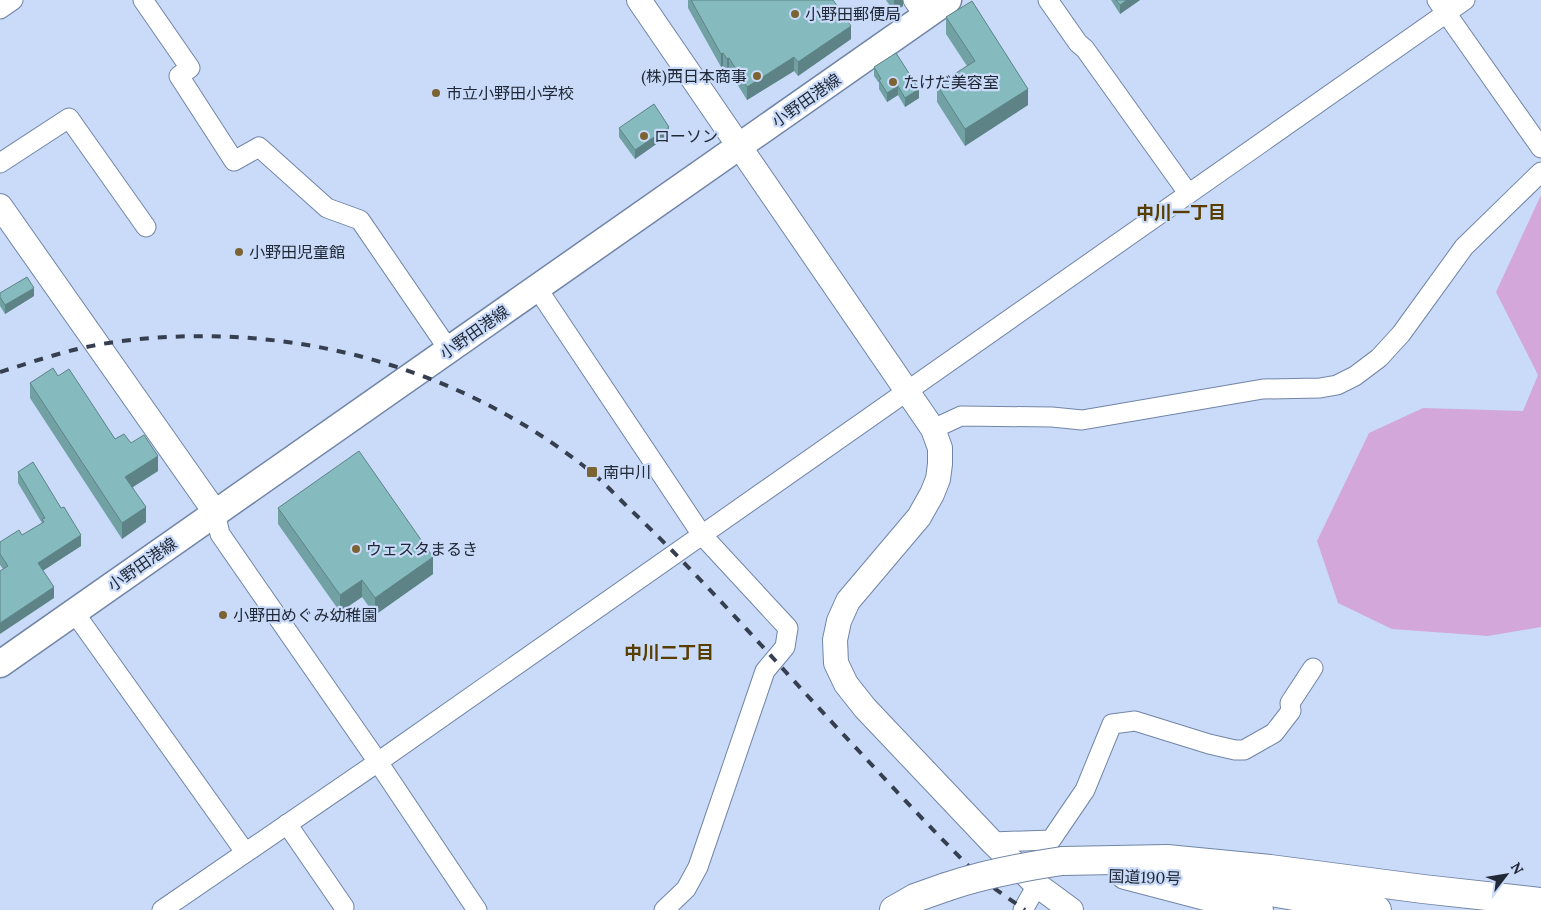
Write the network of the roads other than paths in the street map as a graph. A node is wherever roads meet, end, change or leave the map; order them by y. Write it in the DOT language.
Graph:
graph roads {
  1 [pos="13,0"];
  2 [pos="143,0"];
  3 [pos="639,0"];
  4 [pos="948,0"];
  5 [pos="1048,0"];
  6 [pos="1464,0"];
  7 [pos="1442,6"];
  8 [pos="918,8"];
  9 [pos="0,9"];
  10 [pos="740,146"];
  11 [pos="1541,148"];
  12 [pos="0,163"];
  13 [pos="1541,172"];
  14 [pos="1188,193"];
  15 [pos="0,206"];
  16 [pos="146,226"];
  17 [pos="537,288"];
  18 [pos="449,350"];
  19 [pos="908,390"];
  20 [pos="933,428"];
  21 [pos="215,512"];
  22 [pos="702,535"];
  23 [pos="74,612"];
  24 [pos="0,664"];
  25 [pos="1312,668"];
  26 [pos="378,762"];
  27 [pos="287,824"];
  28 [pos="992,842"];
  29 [pos="245,852"];
  30 [pos="1067,869"];
  31 [pos="1126,875"];
  32 [pos="1038,885"];
  33 [pos="951,891"];
  34 [pos="1541,902"];
  35 [pos="344,907"];
  36 [pos="162,910"];
  37 [pos="477,910"];
  38 [pos="664,910"];
  39 [pos="894,910"];
  40 [pos="914,910"];
  41 [pos="1022,910"];
  42 [pos="1072,910"];
  43 [pos="1259,910"];
  44 [pos="1377,910"];
  1 -- 9 [label="street"];
  2 -- 18 [label="street"];
  3 -- 10 [label="street"];
  4 -- 8 [label="main road, 小野田港線"];
  5 -- 14 [label="street"];
  6 -- 7 [label="street"];
  7 -- 11 [label="street"];
  7 -- 14 [label="street"];
  8 -- 10 [label="main road, 小野田港線"];
  10 -- 17 [label="main road, 小野田港線"];
  10 -- 19 [label="street"];
  12 -- 16 [label="street"];
  13 -- 20 [label="street"];
  14 -- 19 [label="street"];
  15 -- 21 [label="street"];
  17 -- 18 [label="main road, 小野田港線"];
  17 -- 22 [label="street"];
  18 -- 21 [label="main road, 小野田港線"];
  19 -- 20 [label="street"];
  19 -- 22 [label="street"];
  20 -- 28 [label="street"];
  21 -- 23 [label="main road, 小野田港線"];
  21 -- 26 [label="street"];
  22 -- 26 [label="street"];
  22 -- 38 [label="street"];
  23 -- 24 [label="main road, 小野田港線"];
  23 -- 29 [label="street"];
  25 -- 28 [label="street"];
  26 -- 27 [label="street"];
  26 -- 37 [label="street"];
  27 -- 29 [label="street"];
  27 -- 35 [label="street"];
  28 -- 32 [label="street"];
  29 -- 36 [label="street"];
  30 -- 31 [label="highway, 国道190号"];
  30 -- 33 [label="highway, 国道190号"];
  30 -- 34 [label="highway"];
  31 -- 43 [label="highway"];
  31 -- 44 [label="highway, 国道190号"];
  32 -- 41 [label="street"];
  32 -- 42 [label="street"];
  33 -- 39 [label="highway"];
  33 -- 40 [label="highway, 国道190号"];
}
